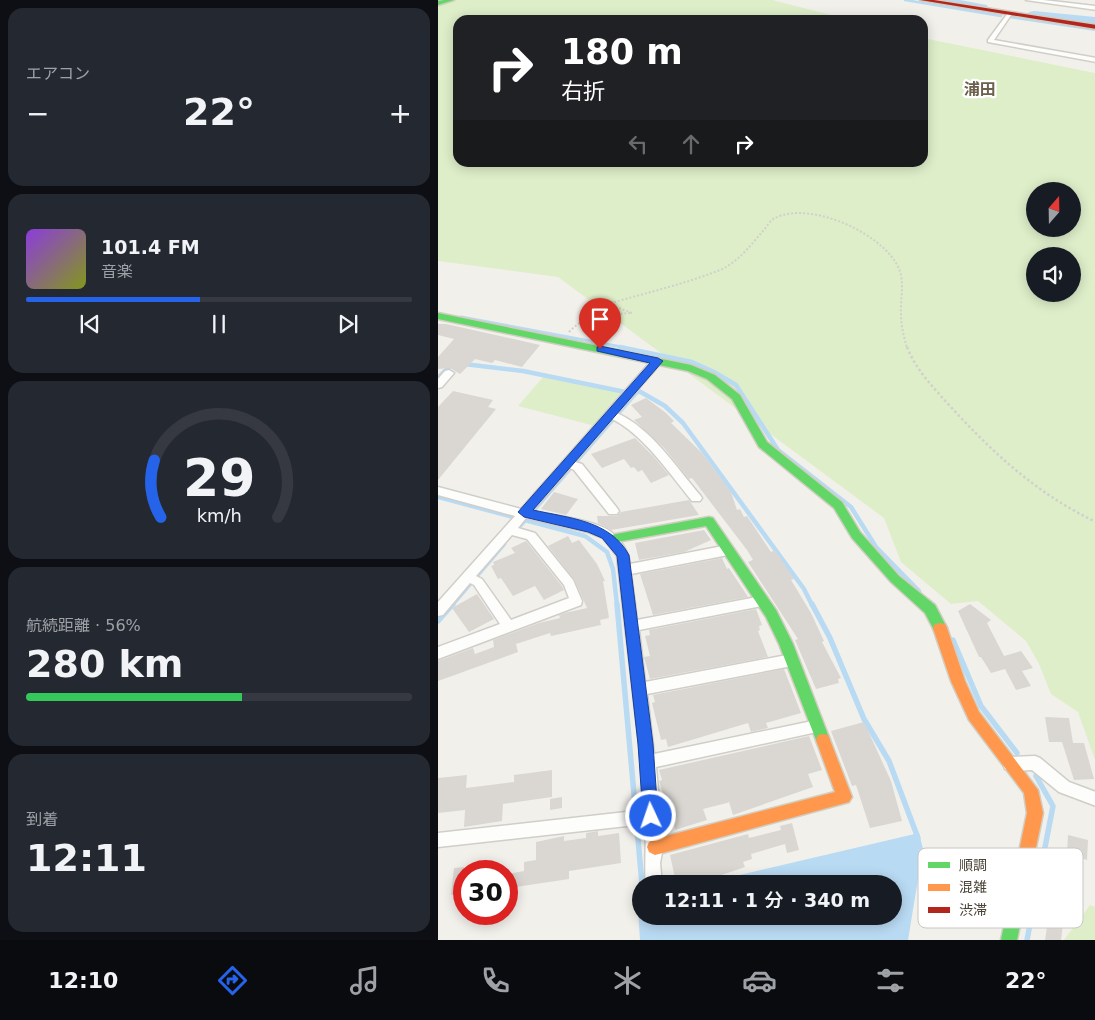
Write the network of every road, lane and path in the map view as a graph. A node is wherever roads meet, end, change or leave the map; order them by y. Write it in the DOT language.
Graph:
graph roads {
  1 [pos="450,0"];
  2 [pos="922,0"];
  3 [pos="1029,0"];
  4 [pos="1075,0"];
  5 [pos="1043,1"];
  6 [pos="438,3"];
  7 [pos="1080,7"];
  8 [pos="1096,8"];
  9 [pos="1008,15"];
  10 [pos="1096,27"];
  11 [pos="1096,60"];
  12 [pos="438,316"];
  13 [pos="568,334"];
  14 [pos="658,361"];
  15 [pos="449,373"];
  16 [pos="438,385"];
  17 [pos="614,415"];
  18 [pos="571,464"];
  19 [pos="438,491"];
  20 [pos="696,498"];
  21 [pos="613,511"];
  22 [pos="520,521"];
  23 [pos="1096,522"];
  24 [pos="611,539"];
  25 [pos="728,550"];
  26 [pos="626,570"];
  27 [pos="471,579"];
  28 [pos="762,601"];
  29 [pos="438,611"];
  30 [pos="508,626"];
  31 [pos="633,626"];
  32 [pos="438,653"];
  33 [pos="792,660"];
  34 [pos="640,689"];
  35 [pos="817,726"];
  36 [pos="648,762"];
  37 [pos="1010,764"];
  38 [pos="1096,799"];
  39 [pos="647,816"];
  40 [pos="438,840"];
  41 [pos="655,847"];
  42 [pos="1028,848"];
  43 [pos="653,875"];
  1 -- 6 [label="street"];
  2 -- 9 [label="street"];
  3 -- 5 [label="street"];
  4 -- 7 [label="street"];
  5 -- 7 [label="street"];
  7 -- 8 [label="street"];
  9 -- 10 [label="street"];
  9 -- 11 [label="street"];
  12 -- 14 [label="street"];
  13 -- 23 [label="path"];
  14 -- 17 [label="street"];
  14 -- 37 [label="street"];
  15 -- 16 [label="street"];
  17 -- 18 [label="street"];
  17 -- 20 [label="street"];
  18 -- 21 [label="street"];
  18 -- 22 [label="street"];
  19 -- 22 [label="street"];
  22 -- 24 [label="street"];
  22 -- 27 [label="street"];
  22 -- 30 [label="street"];
  24 -- 25 [label="street"];
  24 -- 26 [label="street"];
  25 -- 26 [label="street"];
  25 -- 28 [label="street"];
  26 -- 31 [label="street"];
  27 -- 29 [label="street"];
  27 -- 30 [label="street"];
  28 -- 31 [label="street"];
  28 -- 33 [label="street"];
  30 -- 32 [label="street"];
  31 -- 34 [label="street"];
  33 -- 34 [label="street"];
  33 -- 35 [label="street"];
  34 -- 36 [label="street"];
  35 -- 36 [label="street"];
  35 -- 41 [label="street"];
  36 -- 39 [label="street"];
  37 -- 38 [label="street"];
  37 -- 42 [label="street"];
  39 -- 40 [label="street"];
  39 -- 41 [label="street"];
  41 -- 43 [label="street"];
}
